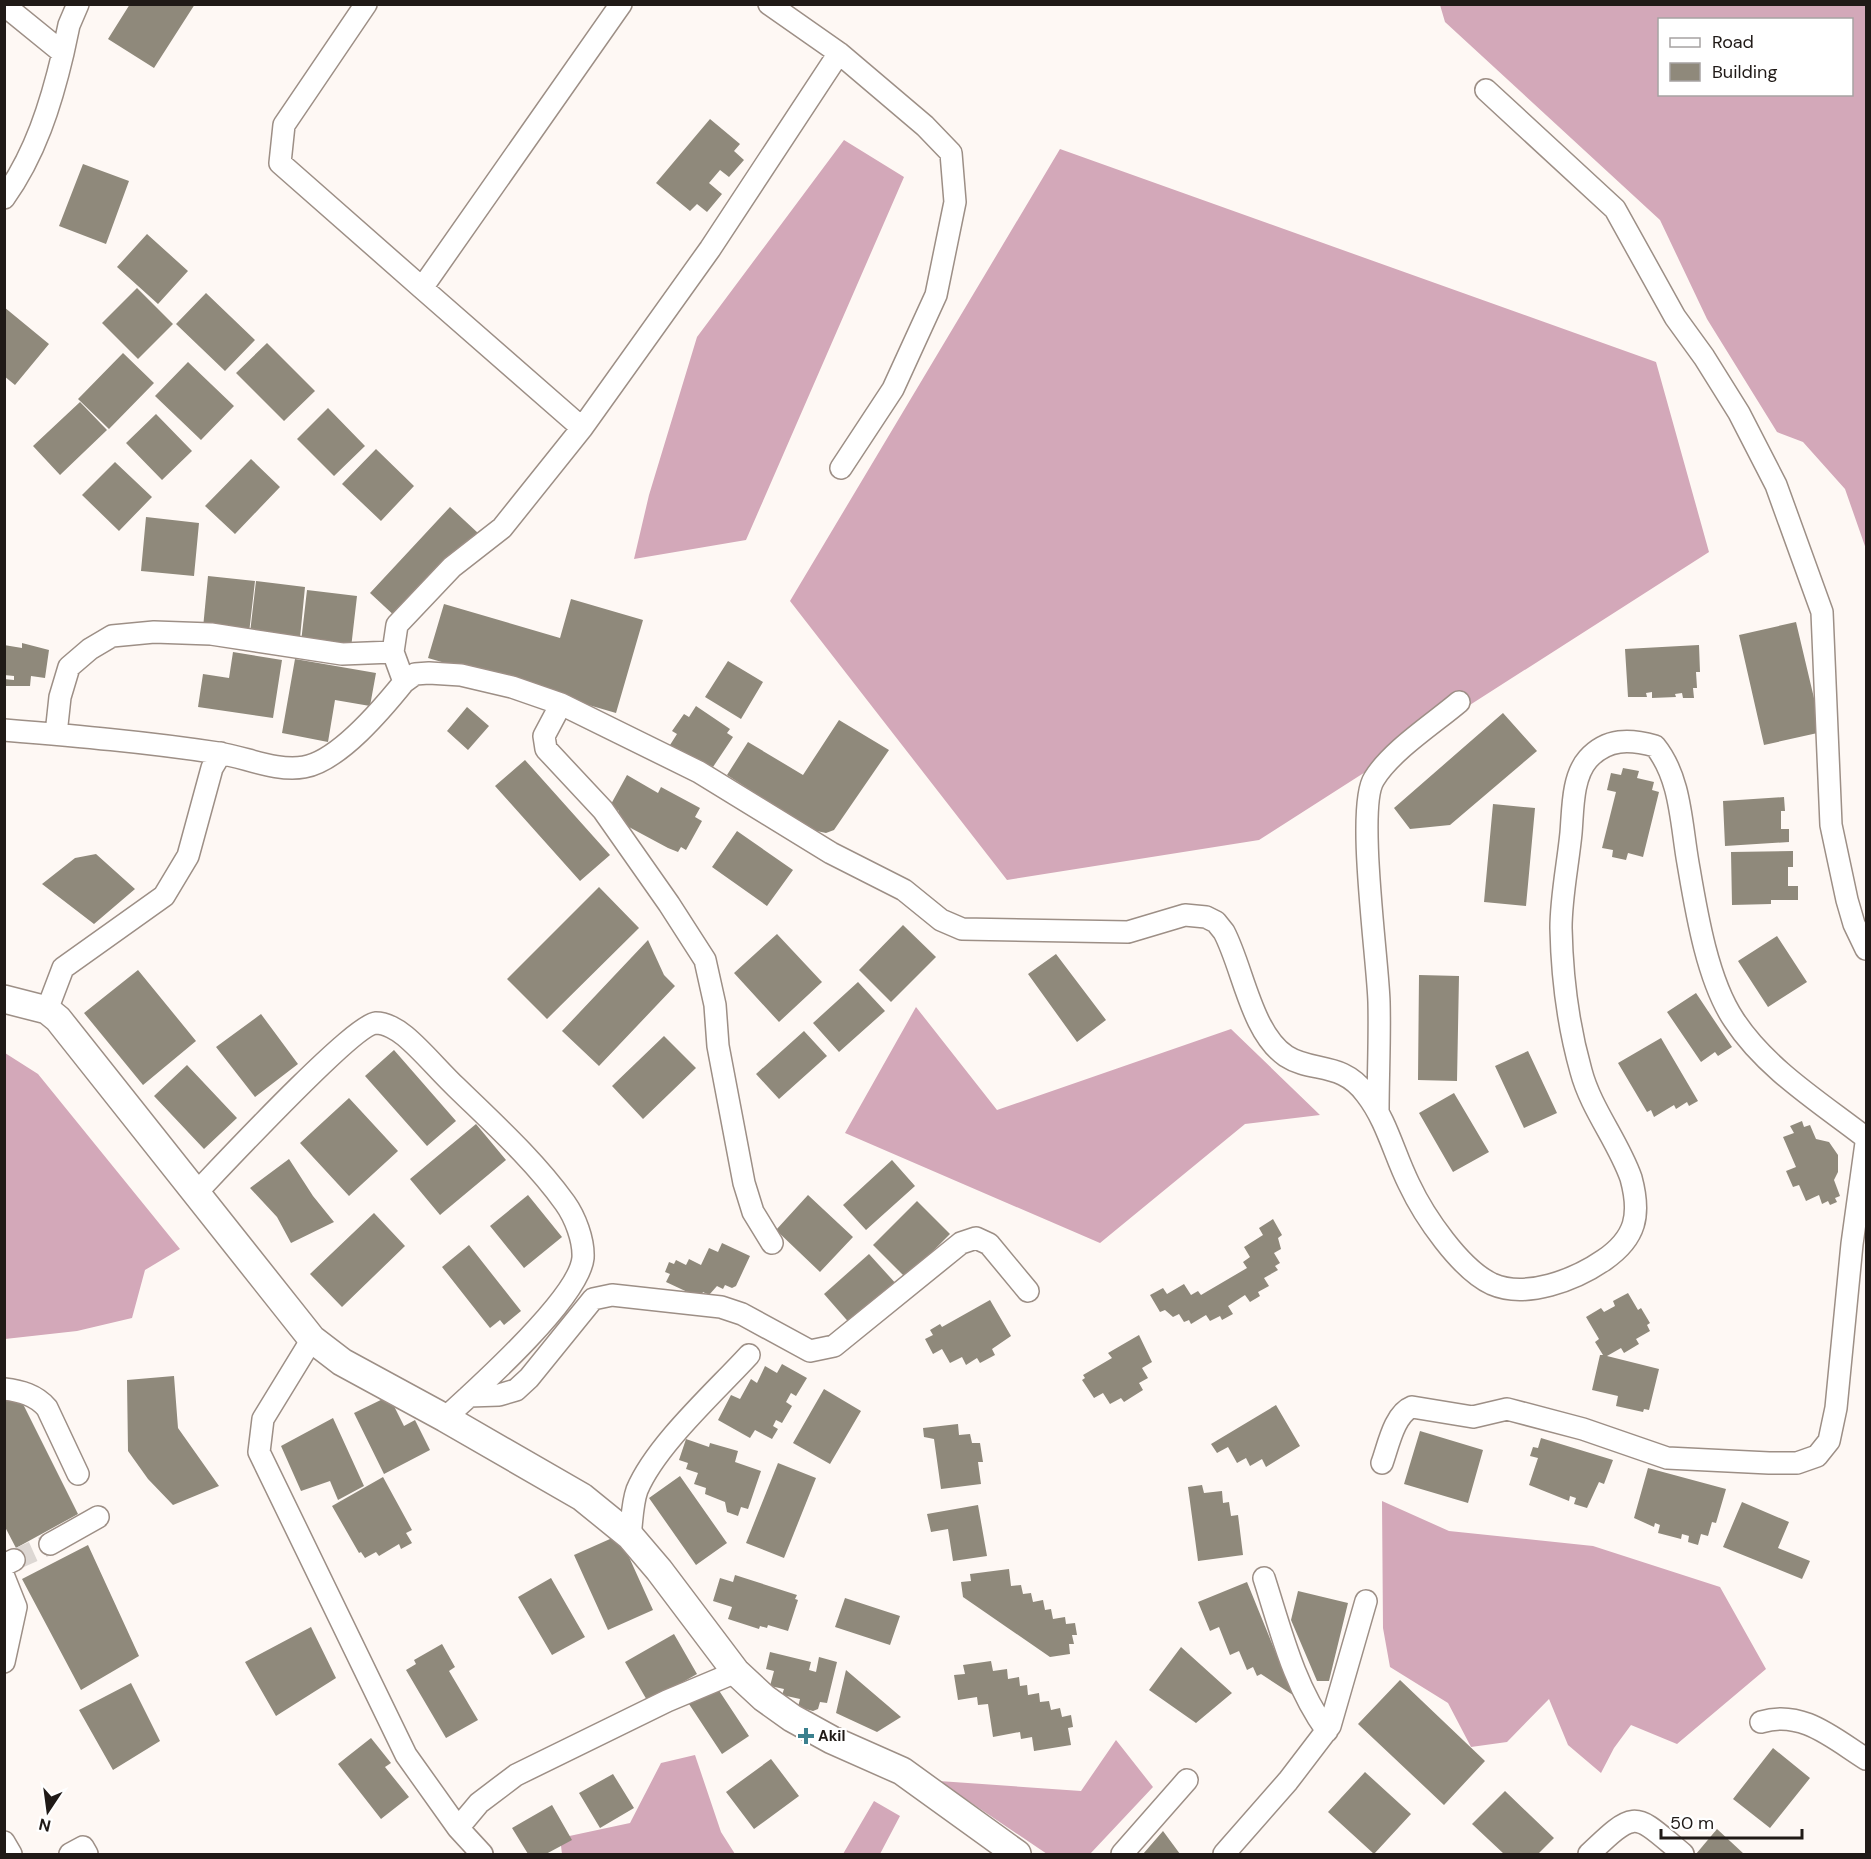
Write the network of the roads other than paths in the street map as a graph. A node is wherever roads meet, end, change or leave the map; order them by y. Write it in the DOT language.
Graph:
graph roads {
  1 [pos="78,4"];
  2 [pos="366,4"];
  3 [pos="621,4"];
  4 [pos="769,4"];
  5 [pos="4,5"];
  6 [pos="63,53"];
  7 [pos="839,53"];
  8 [pos="1486,90"];
  9 [pos="4,198"];
  10 [pos="422,288"];
  11 [pos="582,428"];
  12 [pos="841,468"];
  13 [pos="393,652"];
  14 [pos="404,682"];
  15 [pos="1459,702"];
  16 [pos="561,704"];
  17 [pos="4,730"];
  18 [pos="56,734"];
  19 [pos="221,753"];
  20 [pos="1866,949"];
  21 [pos="4,999"];
  22 [pos="47,1010"];
  23 [pos="1377,1113"];
  24 [pos="1866,1138"];
  25 [pos="1866,1143"];
  26 [pos="196,1193"];
  27 [pos="772,1243"];
  28 [pos="1028,1291"];
  29 [pos="312,1339"];
  30 [pos="748,1354"];
  31 [pos="4,1389"];
  32 [pos="469,1396"];
  33 [pos="445,1418"];
  34 [pos="1382,1463"];
  35 [pos="78,1474"];
  36 [pos="98,1517"];
  37 [pos="630,1536"];
  38 [pos="50,1544"];
  39 [pos="8,1568"];
  40 [pos="1264,1578"];
  41 [pos="1366,1600"];
  42 [pos="4,1662"];
  43 [pos="736,1672"];
  44 [pos="1761,1722"];
  45 [pos="1327,1731"];
  46 [pos="1866,1759"];
  47 [pos="1187,1780"];
  48 [pos="458,1827"];
  49 [pos="4,1842"];
  50 [pos="10,1854"];
  51 [pos="70,1854"];
  52 [pos="87,1854"];
  53 [pos="482,1854"];
  54 [pos="1017,1854"];
  55 [pos="1122,1854"];
  56 [pos="1224,1854"];
  57 [pos="1589,1854"];
  58 [pos="1683,1854"];
  1 -- 6 [label="street"];
  2 -- 10 [label="street"];
  3 -- 10 [label="street"];
  4 -- 7 [label="street"];
  5 -- 6 [label="street"];
  6 -- 9 [label="street"];
  7 -- 11 [label="street"];
  7 -- 12 [label="street"];
  8 -- 20 [label="street"];
  10 -- 11 [label="street"];
  11 -- 13 [label="street"];
  13 -- 14 [label="street"];
  13 -- 18 [label="street"];
  14 -- 16 [label="street"];
  14 -- 19 [label="street"];
  15 -- 23 [label="street"];
  16 -- 23 [label="street"];
  16 -- 27 [label="street"];
  17 -- 18 [label="street"];
  18 -- 19 [label="street"];
  19 -- 22 [label="street"];
  21 -- 22 [label="street"];
  22 -- 26 [label="street"];
  23 -- 24 [label="street"];
  25 -- 34 [label="street"];
  26 -- 29 [label="street"];
  26 -- 32 [label="street"];
  28 -- 32 [label="street"];
  29 -- 33 [label="street"];
  29 -- 48 [label="street"];
  30 -- 37 [label="street"];
  31 -- 35 [label="street"];
  32 -- 33 [label="street"];
  33 -- 37 [label="street"];
  36 -- 38 [label="street"];
  37 -- 43 [label="street"];
  39 -- 42 [label="street"];
  40 -- 45 [label="street"];
  41 -- 45 [label="street"];
  43 -- 48 [label="street"];
  43 -- 54 [label="street"];
  44 -- 46 [label="street"];
  45 -- 56 [label="street"];
  47 -- 55 [label="street"];
  48 -- 53 [label="street"];
  49 -- 50 [label="street"];
  51 -- 52 [label="street"];
  57 -- 58 [label="street"];
}
